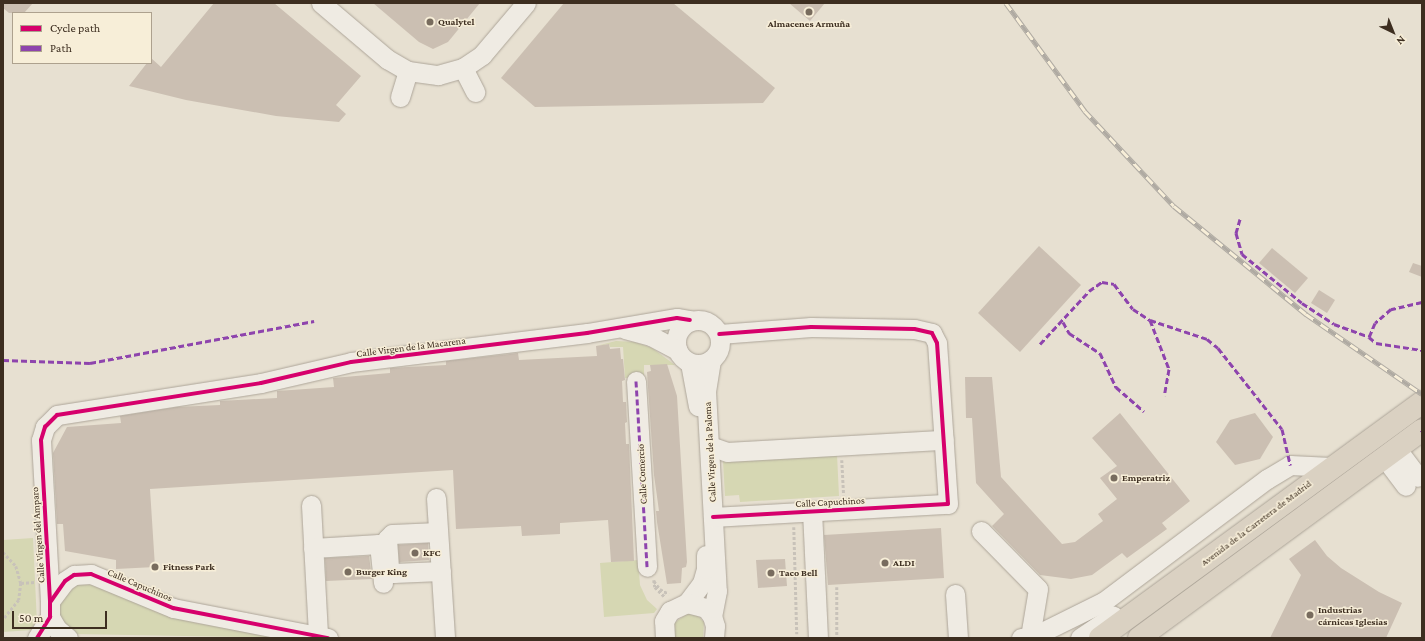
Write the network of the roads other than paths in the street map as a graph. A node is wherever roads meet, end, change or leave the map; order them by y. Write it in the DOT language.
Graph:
graph roads {
  1 [pos="321,3"];
  2 [pos="526,3"];
  3 [pos="463,68"];
  4 [pos="408,71"];
  5 [pos="475,92"];
  6 [pos="400,97"];
  7 [pos="690,320"];
  8 [pos="622,328"];
  9 [pos="719,334"];
  10 [pos="683,356"];
  11 [pos="711,360"];
  12 [pos="636,381"];
  13 [pos="1417,405"];
  14 [pos="45,427"];
  15 [pos="1422,430"];
  16 [pos="944,440"];
  17 [pos="710,446"];
  18 [pos="1390,453"];
  19 [pos="1327,470"];
  20 [pos="1412,481"];
  21 [pos="436,498"];
  22 [pos="311,505"];
  23 [pos="812,511"];
  24 [pos="713,517"];
  25 [pos="981,531"];
  26 [pos="438,532"];
  27 [pos="46,544"];
  28 [pos="313,548"];
  29 [pos="441,571"];
  30 [pos="82,573"];
  31 [pos="652,577"];
  32 [pos="382,583"];
  33 [pos="955,594"];
  34 [pos="681,598"];
  35 [pos="1183,605"];
  36 [pos="50,609"];
  37 [pos="712,616"];
  38 [pos="662,636"];
  39 [pos="323,637"];
  40 [pos="715,637"];
  41 [pos="37,638"];
  42 [pos="68,638"];
  43 [pos="445,638"];
  44 [pos="818,638"];
  45 [pos="958,638"];
  46 [pos="1026,638"];
  47 [pos="1080,638"];
  48 [pos="1100,638"];
  49 [pos="1139,638"];
  50 [pos="1156,638"];
  1 -- 4 [label="street"];
  2 -- 3 [label="street"];
  3 -- 4 [label="street"];
  3 -- 5 [label="street"];
  4 -- 6 [label="street"];
  7 -- 8 [label="street, Calle Virgen de la Macarena"];
  7 -- 9 [label="street"];
  7 -- 10 [label="street"];
  8 -- 10 [label="street, Calle Virgen de la Macarena"];
  8 -- 14 [label="street, Calle Virgen de la Macarena"];
  9 -- 11 [label="street"];
  9 -- 16 [label="street"];
  10 -- 11 [label="street"];
  10 -- 34 [label="street, Calle Virgen de la Paloma"];
  11 -- 17 [label="street, Calle Virgen de la Paloma"];
  12 -- 31 [label="street, Calle Comercio"];
  13 -- 19 [label="highway, Avenida de la Carretera de Madrid"];
  14 -- 27 [label="street, Calle Virgen del Amparo"];
  15 -- 18 [label="highway"];
  16 -- 17 [label="street"];
  16 -- 23 [label="street, Calle Capuchinos"];
  17 -- 24 [label="street, Calle Virgen de la Paloma"];
  18 -- 20 [label="street"];
  18 -- 35 [label="highway"];
  19 -- 46 [label="street"];
  19 -- 47 [label="street"];
  19 -- 48 [label="highway, Avenida de la Carretera de Madrid"];
  21 -- 26 [label="street"];
  22 -- 28 [label="street"];
  23 -- 24 [label="street, Calle Capuchinos"];
  23 -- 44 [label="street"];
  24 -- 37 [label="street, Calle Virgen de la Paloma"];
  25 -- 46 [label="street"];
  26 -- 29 [label="street"];
  26 -- 29 [label="street"];
  27 -- 30 [label="street, Calle Capuchinos"];
  27 -- 36 [label="street, Calle Virgen del Amparo"];
  28 -- 32 [label="street"];
  28 -- 39 [label="street"];
  29 -- 43 [label="street"];
  30 -- 36 [label="street"];
  30 -- 39 [label="street, Calle Capuchinos"];
  33 -- 45 [label="street"];
  34 -- 37 [label="street"];
  34 -- 38 [label="street"];
  35 -- 49 [label="highway"];
  35 -- 50 [label="street"];
  36 -- 41 [label="street"];
  36 -- 42 [label="street"];
  37 -- 40 [label="street, Calle Virgen de la Paloma"];
}
